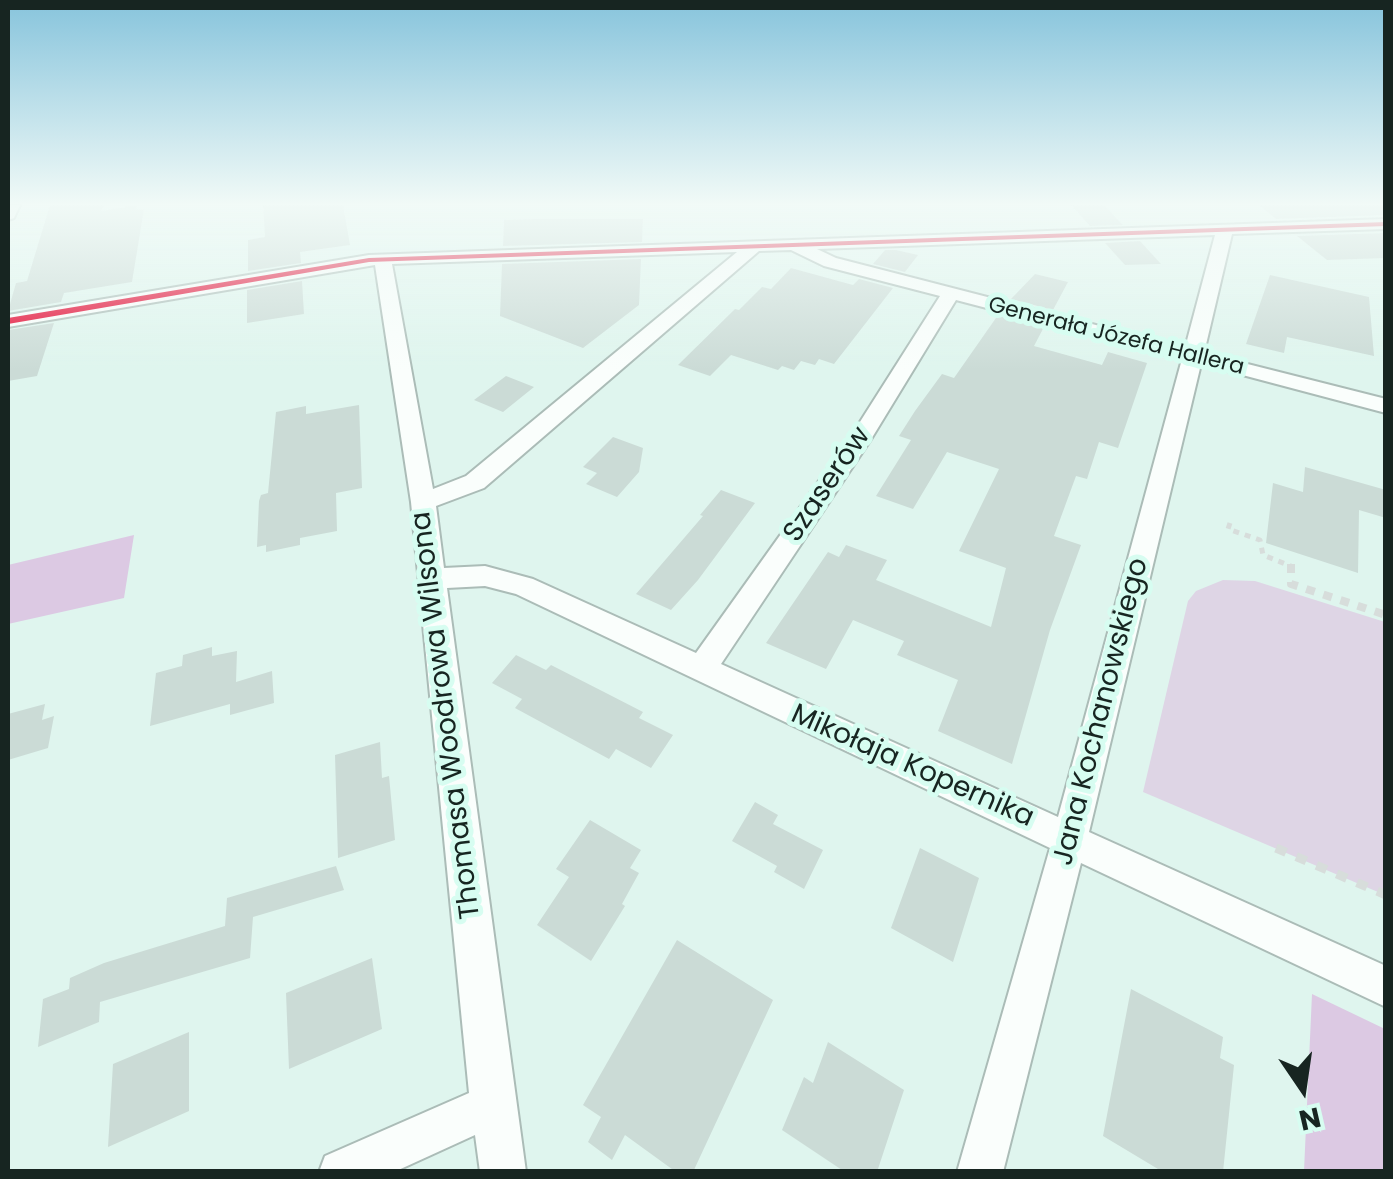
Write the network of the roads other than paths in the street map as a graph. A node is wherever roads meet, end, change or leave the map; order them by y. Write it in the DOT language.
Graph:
graph roads {
  1 [pos="383,260"];
  2 [pos="738,260"];
  3 [pos="826,260"];
  4 [pos="1216,260"];
  5 [pos="951,294"];
  6 [pos="8,321"];
  7 [pos="1192,356"];
  8 [pos="1386,406"];
  9 [pos="423,502"];
  10 [pos="431,579"];
  11 [pos="700,672"];
  12 [pos="1070,838"];
  13 [pos="1386,987"];
  14 [pos="492,1105"];
  15 [pos="341,1172"];
  16 [pos="503,1172"];
  17 [pos="980,1172"];
  1 -- 6 [label="street"];
  1 -- 9 [label="street, Thomasa Woodrowa Wilsona"];
  2 -- 9 [label="street"];
  3 -- 5 [label="street, Generała Józefa Hallera"];
  4 -- 7 [label="street, Jana Kochanowskiego"];
  5 -- 7 [label="street, Generała Józefa Hallera"];
  5 -- 11 [label="street, Szaserów"];
  7 -- 8 [label="street, Generała Józefa Hallera"];
  7 -- 12 [label="street, Jana Kochanowskiego"];
  9 -- 10 [label="street, Thomasa Woodrowa Wilsona"];
  10 -- 11 [label="street, Mikołaja Kopernika"];
  10 -- 14 [label="street, Thomasa Woodrowa Wilsona"];
  11 -- 12 [label="street, Mikołaja Kopernika"];
  12 -- 13 [label="street, Mikołaja Kopernika"];
  12 -- 17 [label="street, Jana Kochanowskiego"];
  14 -- 15 [label="street"];
  14 -- 16 [label="street, Thomasa Woodrowa Wilsona"];
}
